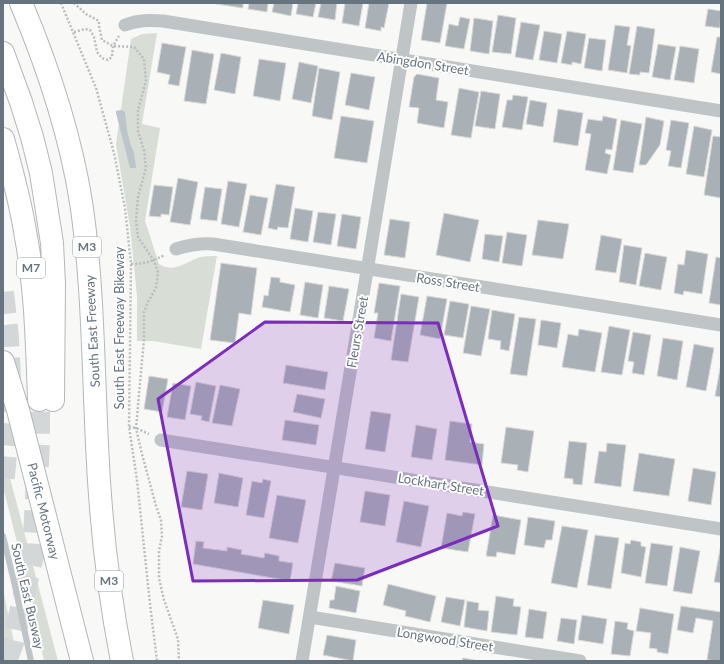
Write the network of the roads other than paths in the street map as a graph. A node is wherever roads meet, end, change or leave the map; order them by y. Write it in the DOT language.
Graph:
graph roads {
  1 [pos="21,3"];
  2 [pos="411,3"];
  3 [pos="125,25"];
  4 [pos="3,53"];
  5 [pos="402,59"];
  6 [pos="721,111"];
  7 [pos="3,139"];
  8 [pos="176,249"];
  9 [pos="368,269"];
  10 [pos="721,326"];
  11 [pos="3,362"];
  12 [pos="161,440"];
  13 [pos="334,467"];
  14 [pos="721,529"];
  15 [pos="3,536"];
  16 [pos="310,617"];
  17 [pos="31,661"];
  18 [pos="82,661"];
  19 [pos="122,661"];
  20 [pos="302,661"];
  21 [pos="580,661"];
  1 -- 19 [label="highway, South East Freeway / M3"];
  2 -- 5 [label="street, Fleurs Street"];
  3 -- 5 [label="street, Abingdon Street"];
  4 -- 7 [label="highway, M7"];
  5 -- 6 [label="street, Abingdon Street"];
  5 -- 9 [label="street, Fleurs Street"];
  8 -- 9 [label="street, Ross Street"];
  9 -- 10 [label="street, Ross Street"];
  9 -- 13 [label="street, Fleurs Street"];
  11 -- 18 [label="highway, Pacific Motorway"];
  12 -- 13 [label="street, Lockhart Street"];
  13 -- 14 [label="street, Lockhart Street"];
  13 -- 16 [label="street, Fleurs Street"];
  15 -- 17 [label="lane, South East Busway"];
  16 -- 20 [label="street, Fleurs Street"];
  16 -- 21 [label="street, Longwood Street"];
}
